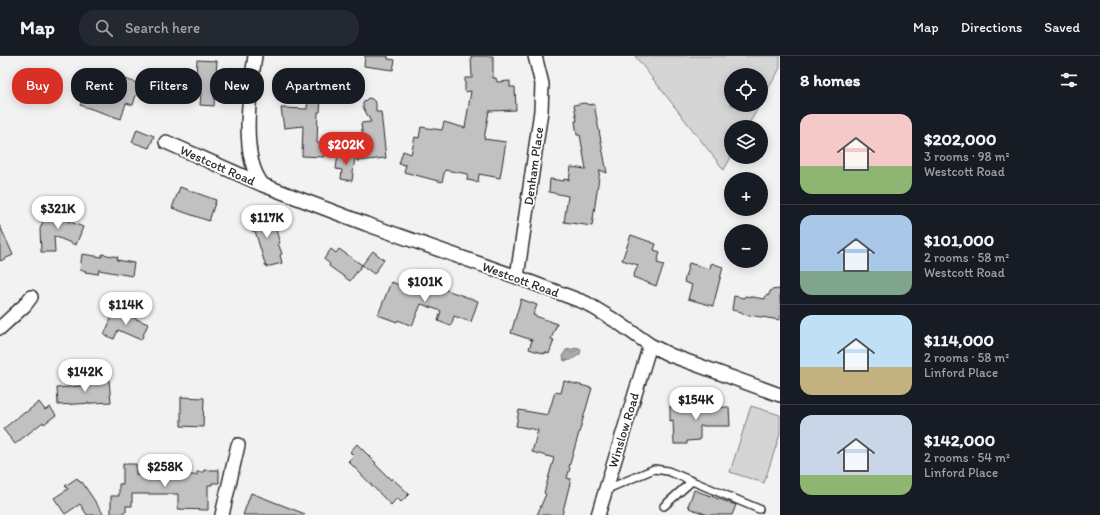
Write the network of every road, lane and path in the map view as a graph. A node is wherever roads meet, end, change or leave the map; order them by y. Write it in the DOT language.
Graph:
graph roads {
  1 [pos="255,56"];
  2 [pos="534,56"];
  3 [pos="166,142"];
  4 [pos="263,184"];
  5 [pos="517,277"];
  6 [pos="31,297"];
  7 [pos="0,328"];
  8 [pos="650,345"];
  9 [pos="780,395"];
  10 [pos="238,445"];
  11 [pos="692,481"];
  12 [pos="604,490"];
  13 [pos="664,506"];
  14 [pos="759,509"];
  15 [pos="222,515"];
  16 [pos="598,515"];
  1 -- 4 [label="street"];
  2 -- 5 [label="street, Denham Place"];
  3 -- 4 [label="street, Westcott Road"];
  4 -- 5 [label="street, Westcott Road"];
  5 -- 8 [label="street, Westcott Road"];
  6 -- 7 [label="street"];
  8 -- 9 [label="street, Westcott Road"];
  8 -- 12 [label="street, Winslow Road"];
  10 -- 15 [label="street"];
  11 -- 12 [label="lane"];
  11 -- 13 [label="lane"];
  11 -- 14 [label="lane"];
  12 -- 16 [label="street, Winslow Road"];
}
